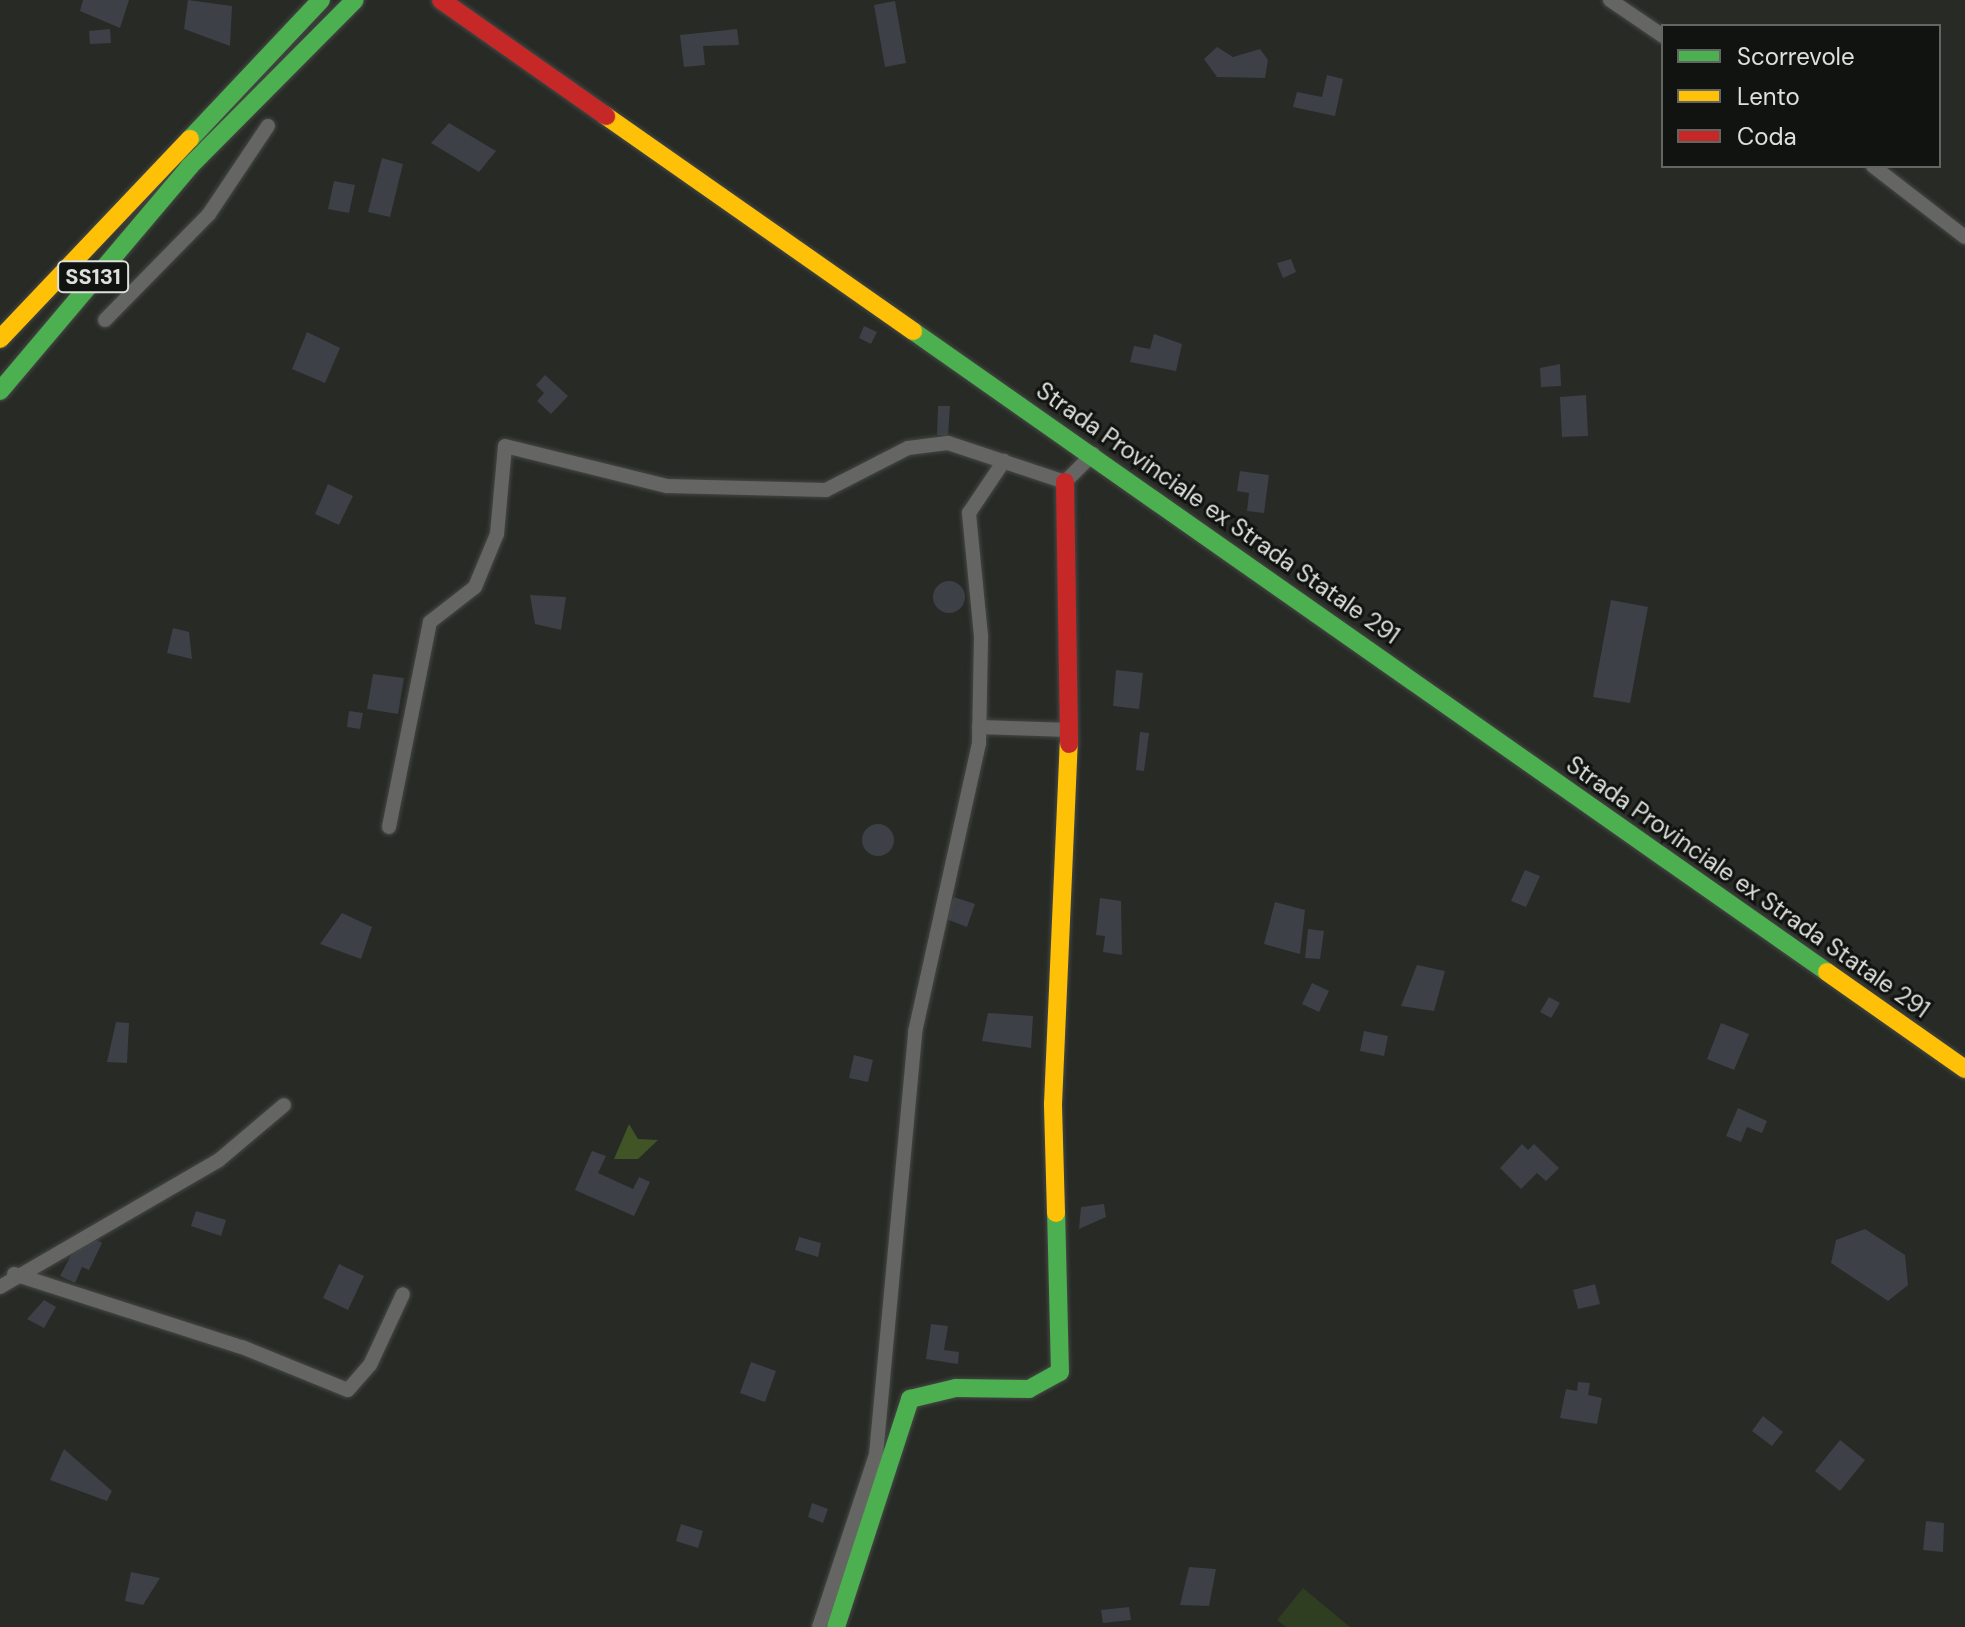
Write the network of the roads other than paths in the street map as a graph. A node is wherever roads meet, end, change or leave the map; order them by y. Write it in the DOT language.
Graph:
graph roads {
  1 [pos="321,0"];
  2 [pos="355,0"];
  3 [pos="441,0"];
  4 [pos="1610,0"];
  5 [pos="1661,35"];
  6 [pos="268,126"];
  7 [pos="1876,168"];
  8 [pos="1965,237"];
  9 [pos="105,320"];
  10 [pos="0,339"];
  11 [pos="0,391"];
  12 [pos="1093,454"];
  13 [pos="1004,461"];
  14 [pos="1065,482"];
  15 [pos="979,727"];
  16 [pos="1070,730"];
  17 [pos="389,827"];
  18 [pos="1965,1069"];
  19 [pos="284,1105"];
  20 [pos="5,1278"];
  21 [pos="403,1294"];
  22 [pos="819,1627"];
  23 [pos="836,1627"];
  1 -- 10 [label="main road, SS131"];
  2 -- 11 [label="main road, SS131"];
  3 -- 12 [label="main road, Strada Provinciale ex Strada Statale 291"];
  4 -- 5 [label="street"];
  6 -- 9 [label="street"];
  7 -- 8 [label="street"];
  12 -- 14 [label="street"];
  12 -- 18 [label="main road, Strada Provinciale ex Strada Statale 291"];
  13 -- 14 [label="street"];
  13 -- 15 [label="street"];
  13 -- 17 [label="street"];
  14 -- 16 [label="main road"];
  15 -- 16 [label="street"];
  15 -- 22 [label="street"];
  16 -- 23 [label="main road"];
  19 -- 20 [label="street"];
  20 -- 21 [label="street"];
}
